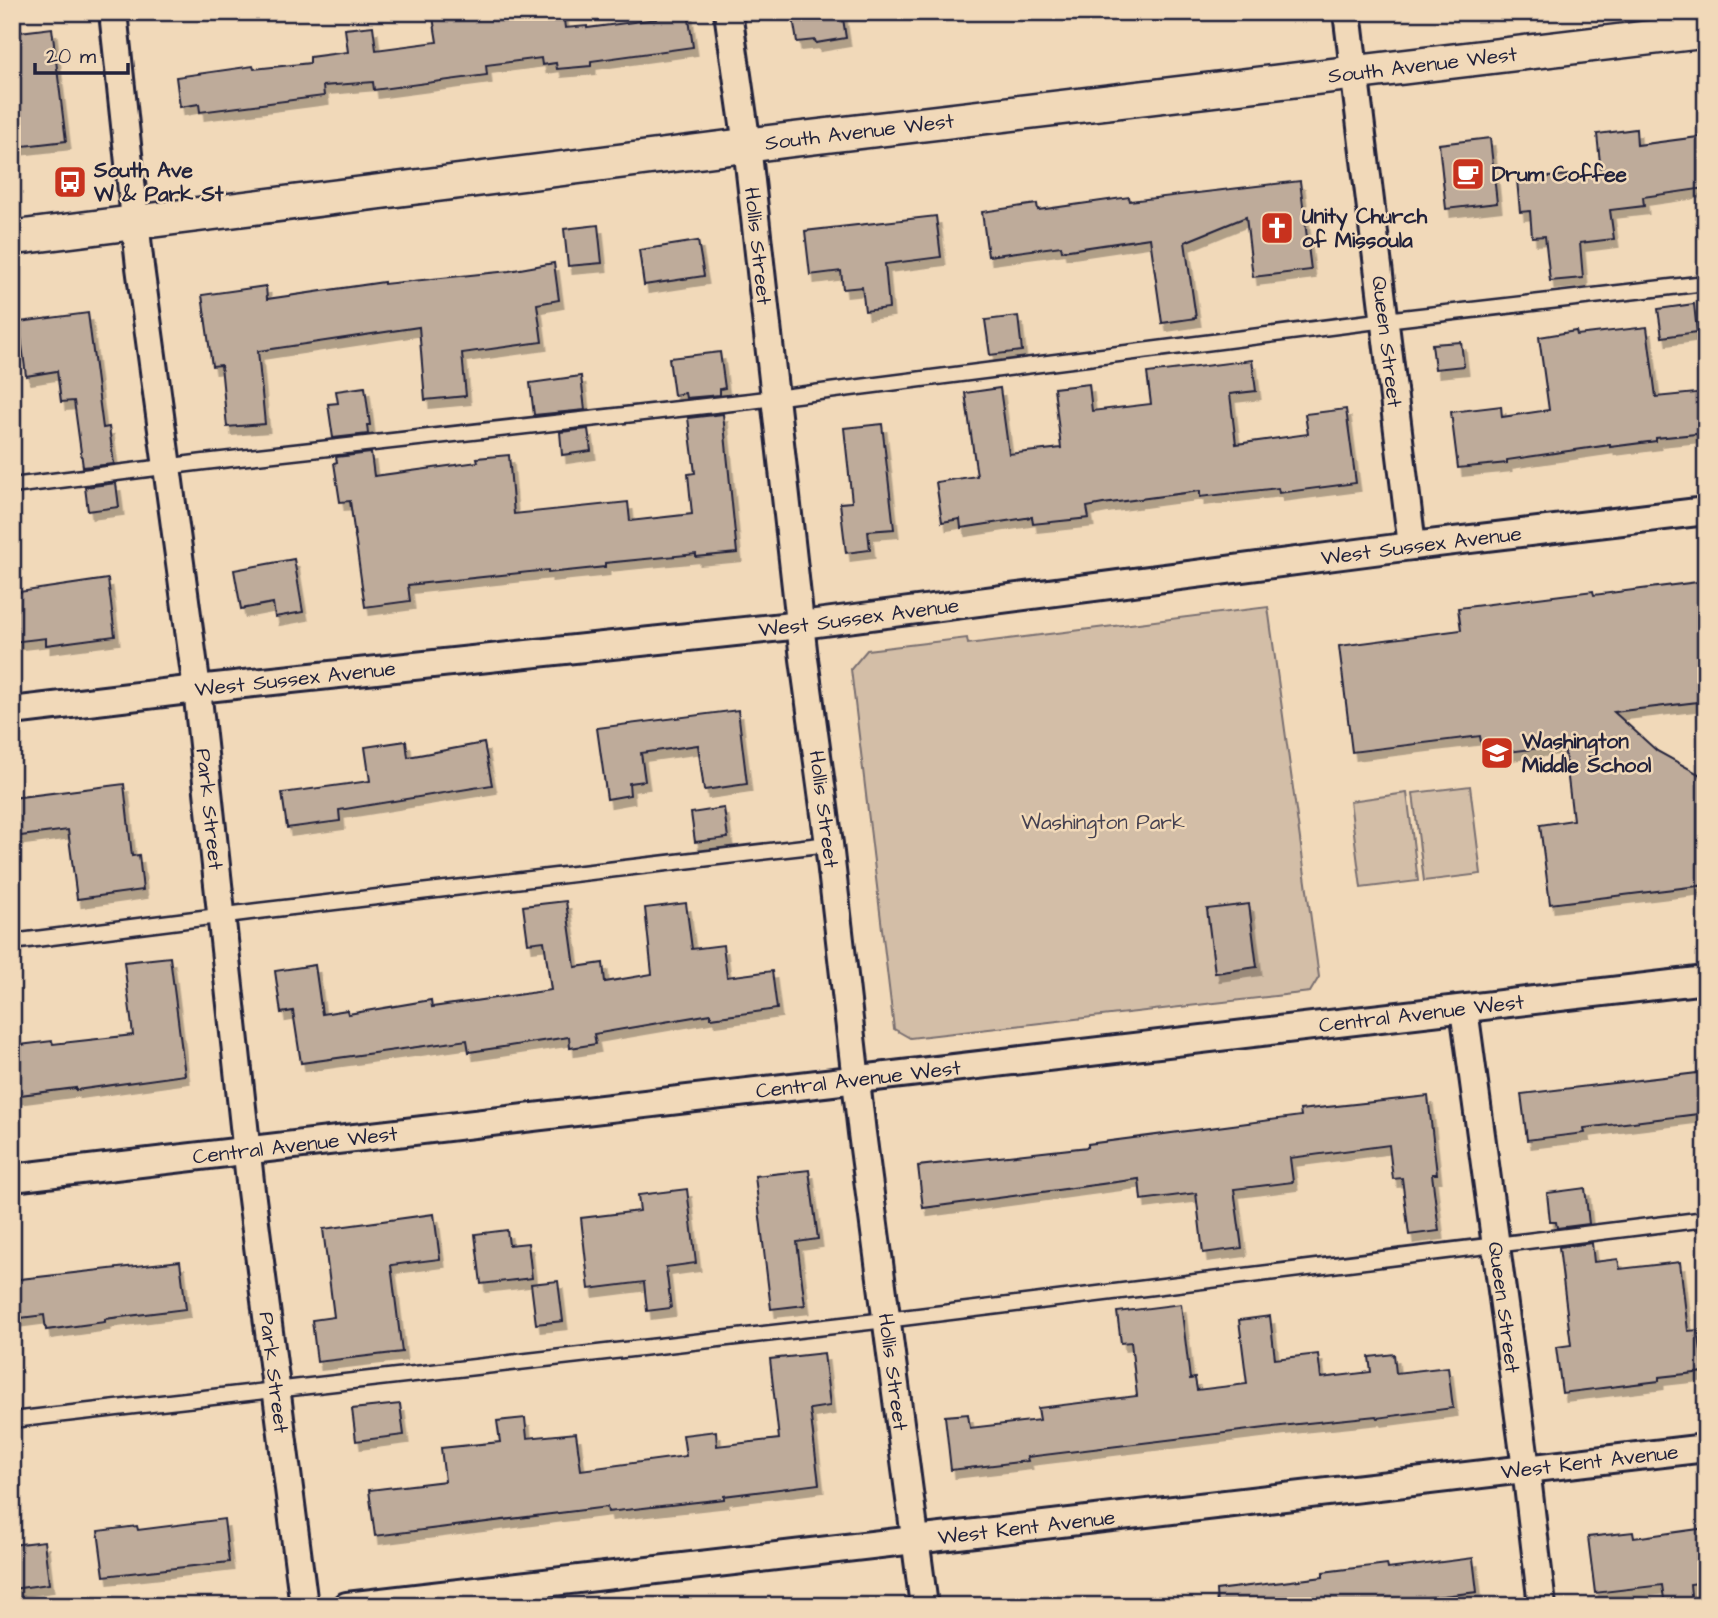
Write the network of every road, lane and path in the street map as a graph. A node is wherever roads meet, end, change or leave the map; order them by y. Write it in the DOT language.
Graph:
graph roads {
  1 [pos="113,12"];
  2 [pos="728,12"];
  3 [pos="1347,12"];
  4 [pos="1706,31"];
  5 [pos="1354,72"];
  6 [pos="747,145"];
  7 [pos="136,222"];
  8 [pos="12,238"];
  9 [pos="1706,283"];
  10 [pos="1385,320"];
  11 [pos="775,398"];
  12 [pos="166,466"];
  13 [pos="12,486"];
  14 [pos="1706,511"];
  15 [pos="1412,546"];
  16 [pos="801,625"];
  17 [pos="197,689"];
  18 [pos="12,711"];
  19 [pos="829,844"];
  20 [pos="223,915"];
  21 [pos="12,942"];
  22 [pos="1706,980"];
  23 [pos="1464,1009"];
  24 [pos="856,1079"];
  25 [pos="248,1152"];
  26 [pos="12,1178"];
  27 [pos="1706,1219"];
  28 [pos="1497,1244"];
  29 [pos="886,1320"];
  30 [pos="275,1390"];
  31 [pos="12,1420"];
  32 [pos="1706,1448"];
  33 [pos="1526,1468"];
  34 [pos="915,1540"];
  35 [pos="304,1606"];
  36 [pos="347,1606"];
  37 [pos="924,1606"];
  38 [pos="1542,1606"];
  1 -- 7 [label="street, Park Street"];
  2 -- 6 [label="street, Hollis Street"];
  3 -- 5 [label="street, Queen Street"];
  4 -- 5 [label="street, South Avenue West"];
  5 -- 6 [label="street, South Avenue West"];
  5 -- 10 [label="street, Queen Street"];
  6 -- 7 [label="street, South Avenue West"];
  6 -- 11 [label="street, Hollis Street"];
  7 -- 8 [label="street, South Avenue West"];
  7 -- 12 [label="street, Park Street"];
  9 -- 10 [label="lane"];
  10 -- 11 [label="lane"];
  10 -- 15 [label="street, Queen Street"];
  11 -- 12 [label="lane"];
  11 -- 16 [label="street, Hollis Street"];
  12 -- 13 [label="lane"];
  12 -- 17 [label="street, Park Street"];
  14 -- 15 [label="street, West Sussex Avenue"];
  15 -- 16 [label="street, West Sussex Avenue"];
  16 -- 17 [label="street, West Sussex Avenue"];
  16 -- 19 [label="street, Hollis Street"];
  17 -- 18 [label="street, West Sussex Avenue"];
  17 -- 20 [label="street, Park Street"];
  19 -- 20 [label="lane"];
  19 -- 24 [label="street, Hollis Street"];
  20 -- 21 [label="lane"];
  20 -- 25 [label="street, Park Street"];
  22 -- 23 [label="street, Central Avenue West"];
  23 -- 24 [label="street, Central Avenue West"];
  23 -- 28 [label="street, Queen Street"];
  24 -- 25 [label="street, Central Avenue West"];
  24 -- 29 [label="street, Hollis Street"];
  25 -- 26 [label="street, Central Avenue West"];
  25 -- 30 [label="street, Park Street"];
  27 -- 28 [label="lane"];
  28 -- 29 [label="lane"];
  28 -- 33 [label="street, Queen Street"];
  29 -- 30 [label="lane"];
  29 -- 34 [label="street, Hollis Street"];
  30 -- 31 [label="lane"];
  30 -- 35 [label="street, Park Street"];
  32 -- 33 [label="street, West Kent Avenue"];
  33 -- 34 [label="street, West Kent Avenue"];
  33 -- 38 [label="street, Queen Street"];
  34 -- 36 [label="street, West Kent Avenue"];
  34 -- 37 [label="street, Hollis Street"];
}
